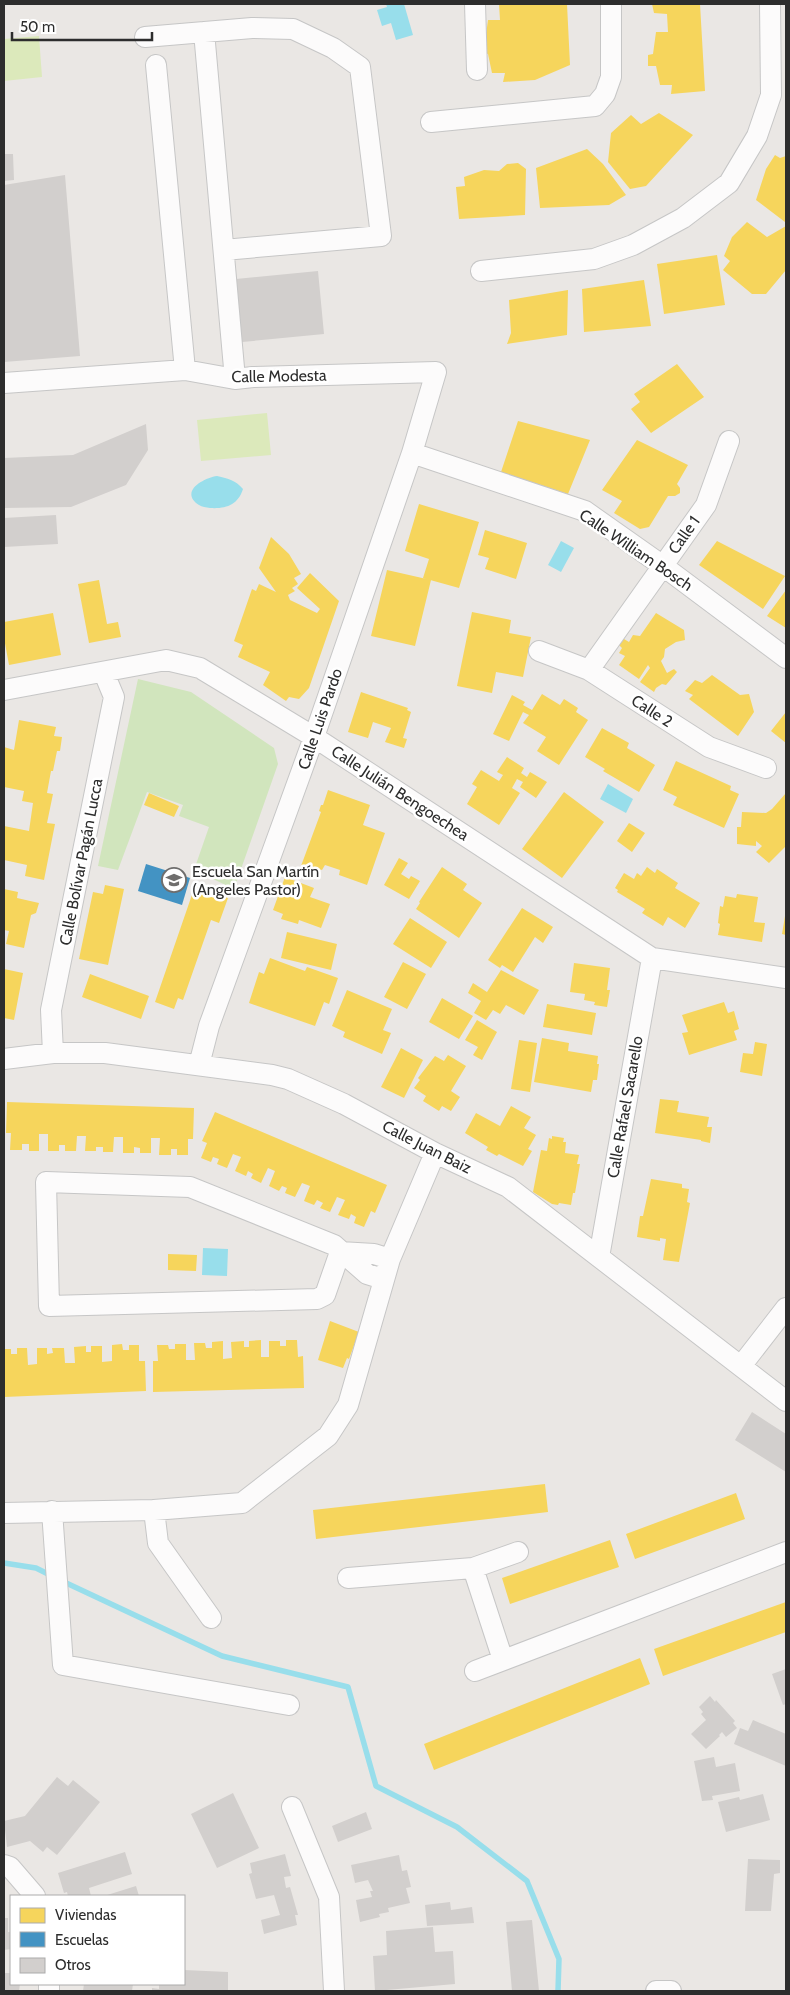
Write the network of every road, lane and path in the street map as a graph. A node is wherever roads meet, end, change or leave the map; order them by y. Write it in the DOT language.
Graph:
graph roads {
  1 [pos="476,4"];
  2 [pos="610,4"];
  3 [pos="770,4"];
  4 [pos="204,32"];
  5 [pos="145,37"];
  6 [pos="156,65"];
  7 [pos="478,70"];
  8 [pos="432,122"];
  9 [pos="224,250"];
  10 [pos="481,271"];
  11 [pos="185,370"];
  12 [pos="436,372"];
  13 [pos="235,379"];
  14 [pos="4,383"];
  15 [pos="729,441"];
  16 [pos="412,453"];
  17 [pos="663,566"];
  18 [pos="539,651"];
  19 [pos="786,658"];
  20 [pos="589,670"];
  21 [pos="104,673"];
  22 [pos="4,690"];
  23 [pos="314,737"];
  24 [pos="766,768"];
  25 [pos="652,958"];
  26 [pos="786,978"];
  27 [pos="52,1053"];
  28 [pos="4,1059"];
  29 [pos="199,1065"];
  30 [pos="435,1153"];
  31 [pos="340,1252"];
  32 [pos="599,1257"];
  33 [pos="390,1259"];
  34 [pos="383,1279"];
  35 [pos="786,1308"];
  36 [pos="741,1366"];
  37 [pos="786,1400"];
  38 [pos="154,1510"];
  39 [pos="52,1511"];
  40 [pos="4,1513"];
  41 [pos="518,1552"];
  42 [pos="786,1552"];
  43 [pos="473,1568"];
  44 [pos="348,1578"];
  45 [pos="211,1618"];
  46 [pos="503,1660"];
  47 [pos="475,1671"];
  48 [pos="290,1705"];
  49 [pos="292,1807"];
  50 [pos="4,1865"];
  51 [pos="34,1895"];
  52 [pos="334,1991"];
  1 -- 7 [label="street"];
  2 -- 8 [label="street"];
  3 -- 10 [label="street"];
  4 -- 5 [label="street"];
  4 -- 9 [label="street"];
  4 -- 9 [label="street"];
  6 -- 11 [label="street"];
  9 -- 13 [label="street"];
  11 -- 13 [label="street, Calle Modesta"];
  11 -- 14 [label="street, Calle Modesta"];
  12 -- 13 [label="street, Calle Modesta"];
  12 -- 16 [label="street, Calle Luis Pardo"];
  15 -- 17 [label="street, Calle 1"];
  16 -- 17 [label="street, Calle William Bosch"];
  16 -- 23 [label="street, Calle Luis Pardo"];
  17 -- 19 [label="street, Calle William Bosch"];
  17 -- 20 [label="street, Calle 1"];
  18 -- 20 [label="street, Calle 2"];
  20 -- 24 [label="street, Calle 2"];
  21 -- 22 [label="street, Calle Julián Bengoechea"];
  21 -- 23 [label="street, Calle Julián Bengoechea"];
  21 -- 27 [label="street, Calle Bolívar Pagán Lucca"];
  23 -- 25 [label="street, Calle Julián Bengoechea"];
  23 -- 29 [label="street, Calle Luis Pardo"];
  25 -- 26 [label="street, Calle Julián Bengoechea"];
  25 -- 32 [label="street, Calle Rafael Sacarello"];
  27 -- 28 [label="street, Calle Juan Baiz"];
  27 -- 29 [label="street, Calle Juan Baiz"];
  29 -- 30 [label="street, Calle Juan Baiz"];
  30 -- 32 [label="street, Calle Juan Baiz"];
  30 -- 33 [label="street"];
  31 -- 31 [label="street"];
  31 -- 33 [label="street"];
  31 -- 34 [label="street"];
  32 -- 36 [label="street, Calle Juan Baiz"];
  33 -- 34 [label="street"];
  34 -- 38 [label="street"];
  35 -- 36 [label="street"];
  36 -- 37 [label="street, Calle Juan Baiz"];
  38 -- 39 [label="street"];
  38 -- 45 [label="street"];
  39 -- 40 [label="street"];
  39 -- 48 [label="street"];
  41 -- 43 [label="street"];
  42 -- 46 [label="street"];
  43 -- 44 [label="street"];
  43 -- 46 [label="street"];
  46 -- 47 [label="street"];
  49 -- 52 [label="street"];
  50 -- 51 [label="street"];
}
